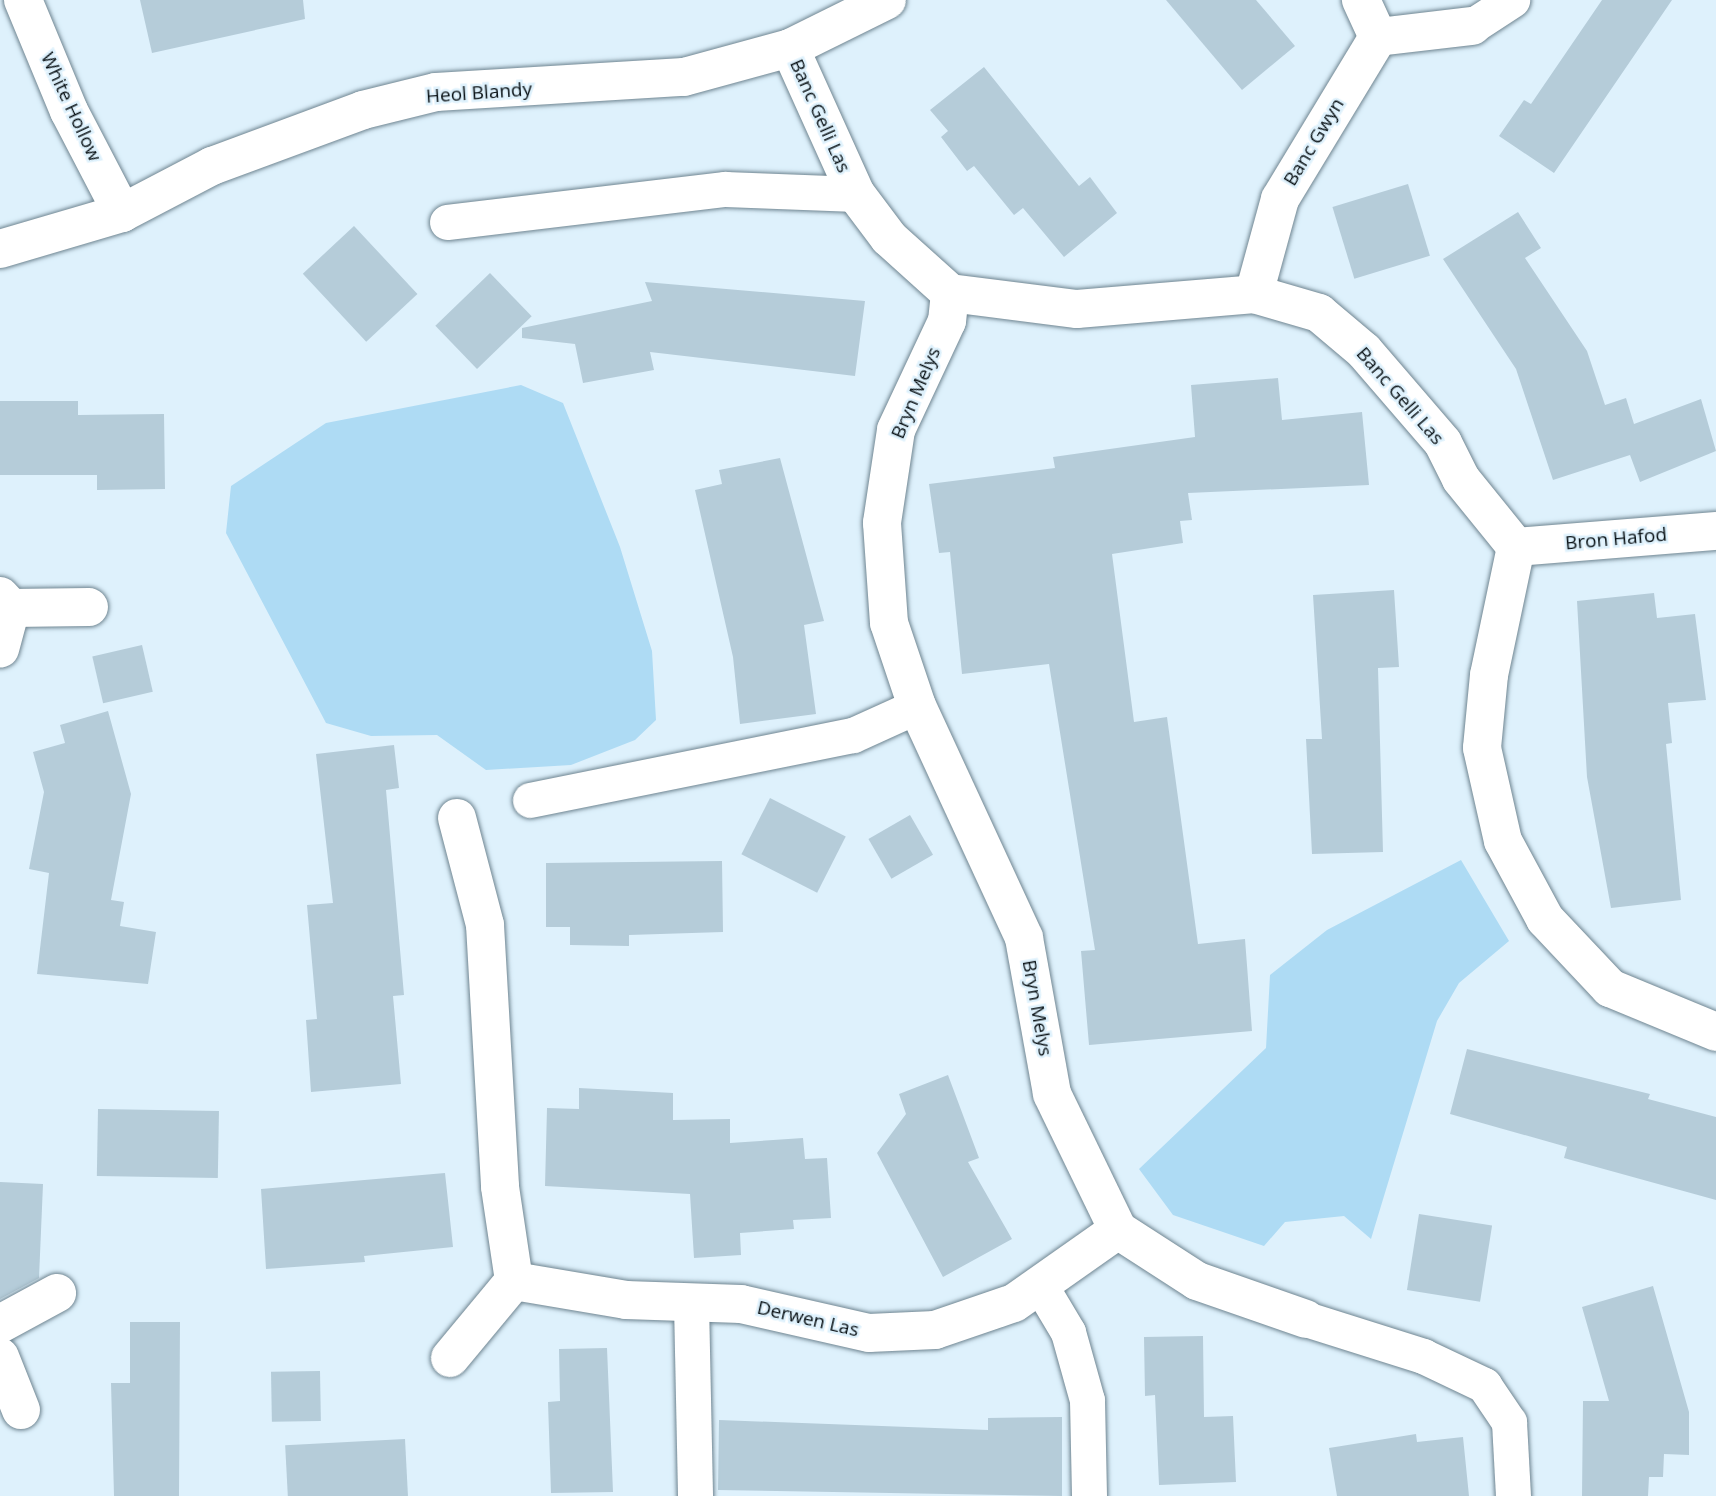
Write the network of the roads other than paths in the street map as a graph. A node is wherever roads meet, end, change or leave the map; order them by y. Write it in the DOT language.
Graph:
graph roads {
  1 [pos="23,0"];
  2 [pos="887,0"];
  3 [pos="1361,0"];
  4 [pos="1512,0"];
  5 [pos="1472,26"];
  6 [pos="1378,37"];
  7 [pos="790,48"];
  8 [pos="856,194"];
  9 [pos="122,212"];
  10 [pos="447,222"];
  11 [pos="0,249"];
  12 [pos="950,293"];
  13 [pos="1254,293"];
  14 [pos="1716,531"];
  15 [pos="1516,547"];
  16 [pos="6,602"];
  17 [pos="89,607"];
  18 [pos="0,649"];
  19 [pos="916,706"];
  20 [pos="530,800"];
  21 [pos="457,818"];
  22 [pos="1716,1032"];
  23 [pos="1118,1230"];
  24 [pos="514,1281"];
  25 [pos="1041,1285"];
  26 [pos="57,1293"];
  27 [pos="691,1303"];
  28 [pos="1306,1319"];
  29 [pos="0,1324"];
  30 [pos="0,1357"];
  31 [pos="450,1358"];
  32 [pos="21,1410"];
  33 [pos="695,1496"];
  34 [pos="1089,1496"];
  35 [pos="1513,1496"];
  1 -- 9 [label="street, White Hollow"];
  2 -- 7 [label="street, Heol Blandy"];
  3 -- 6 [label="street"];
  4 -- 5 [label="lane"];
  5 -- 6 [label="street"];
  6 -- 13 [label="street, Banc Gwyn"];
  7 -- 8 [label="street, Banc Gelli Las"];
  7 -- 9 [label="street, Heol Blandy"];
  8 -- 10 [label="lane"];
  8 -- 12 [label="street, Banc Gelli Las"];
  9 -- 11 [label="street, Heol Blandy"];
  12 -- 13 [label="street, Banc Gelli Las"];
  12 -- 19 [label="street, Bryn Melys"];
  13 -- 15 [label="street, Banc Gelli Las"];
  14 -- 15 [label="street, Bron Hafod"];
  15 -- 22 [label="street"];
  16 -- 17 [label="street"];
  16 -- 18 [label="street"];
  19 -- 20 [label="lane"];
  19 -- 23 [label="street, Bryn Melys"];
  21 -- 24 [label="street"];
  23 -- 25 [label="street, Derwen Las"];
  23 -- 28 [label="street"];
  24 -- 27 [label="street, Derwen Las"];
  24 -- 31 [label="street"];
  25 -- 27 [label="street, Derwen Las"];
  25 -- 34 [label="lane"];
  26 -- 29 [label="street"];
  27 -- 33 [label="lane"];
  28 -- 35 [label="lane"];
  30 -- 32 [label="street"];
}
